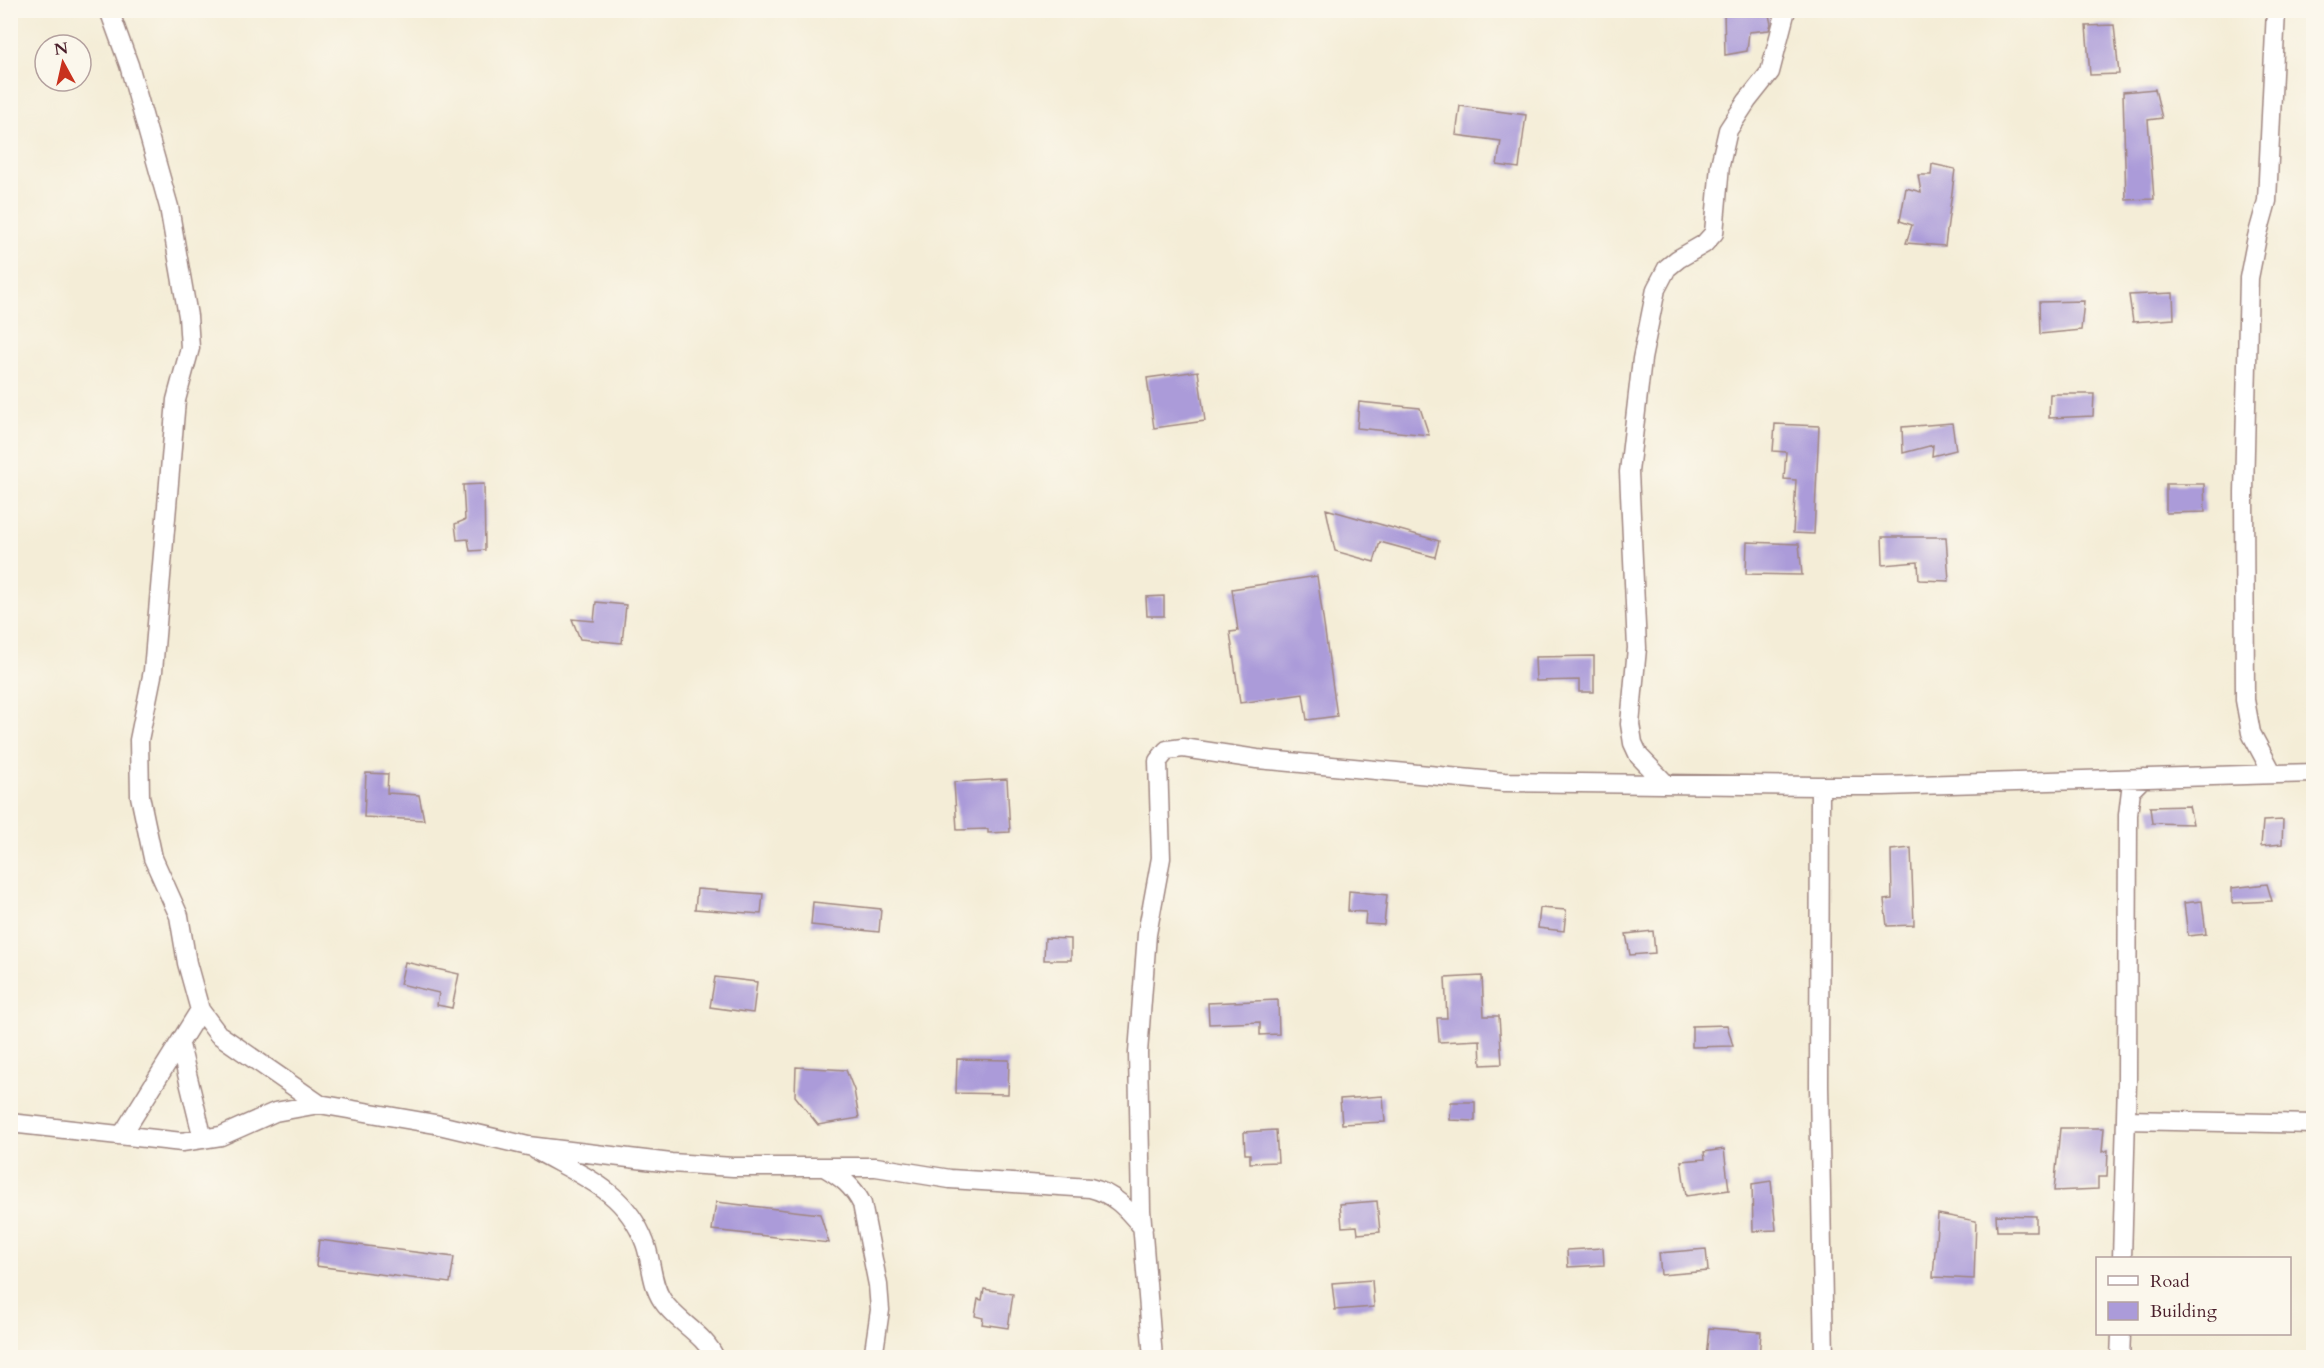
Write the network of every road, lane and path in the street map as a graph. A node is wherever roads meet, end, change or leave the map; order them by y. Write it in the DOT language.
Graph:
graph roads {
  1 [pos="109,10"];
  2 [pos="1786,10"];
  3 [pos="2276,10"];
  4 [pos="2313,773"];
  5 [pos="2273,774"];
  6 [pos="2143,778"];
  7 [pos="1666,784"];
  8 [pos="1820,786"];
  9 [pos="200,1010"];
  10 [pos="180,1045"];
  11 [pos="319,1104"];
  12 [pos="2126,1120"];
  13 [pos="10,1123"];
  14 [pos="2313,1125"];
  15 [pos="122,1135"];
  16 [pos="203,1139"];
  17 [pos="528,1146"];
  18 [pos="824,1167"];
  19 [pos="1143,1227"];
  20 [pos="2122,1257"];
  21 [pos="2121,1335"];
  22 [pos="715,1358"];
  23 [pos="873,1358"];
  24 [pos="1153,1358"];
  25 [pos="1824,1358"];
  26 [pos="2120,1358"];
  1 -- 9 [label="street"];
  2 -- 7 [label="street"];
  3 -- 5 [label="street"];
  4 -- 5 [label="street"];
  5 -- 6 [label="street"];
  6 -- 8 [label="street"];
  6 -- 12 [label="street"];
  7 -- 8 [label="street"];
  7 -- 19 [label="street"];
  8 -- 25 [label="street"];
  9 -- 10 [label="street"];
  9 -- 11 [label="street"];
  10 -- 15 [label="street"];
  10 -- 16 [label="street"];
  11 -- 16 [label="street"];
  11 -- 17 [label="street"];
  12 -- 14 [label="street"];
  12 -- 20 [label="street"];
  13 -- 15 [label="street"];
  15 -- 16 [label="street"];
  17 -- 18 [label="street"];
  17 -- 22 [label="street"];
  18 -- 19 [label="street"];
  18 -- 23 [label="street"];
  19 -- 24 [label="street"];
  21 -- 26 [label="street"];
}
